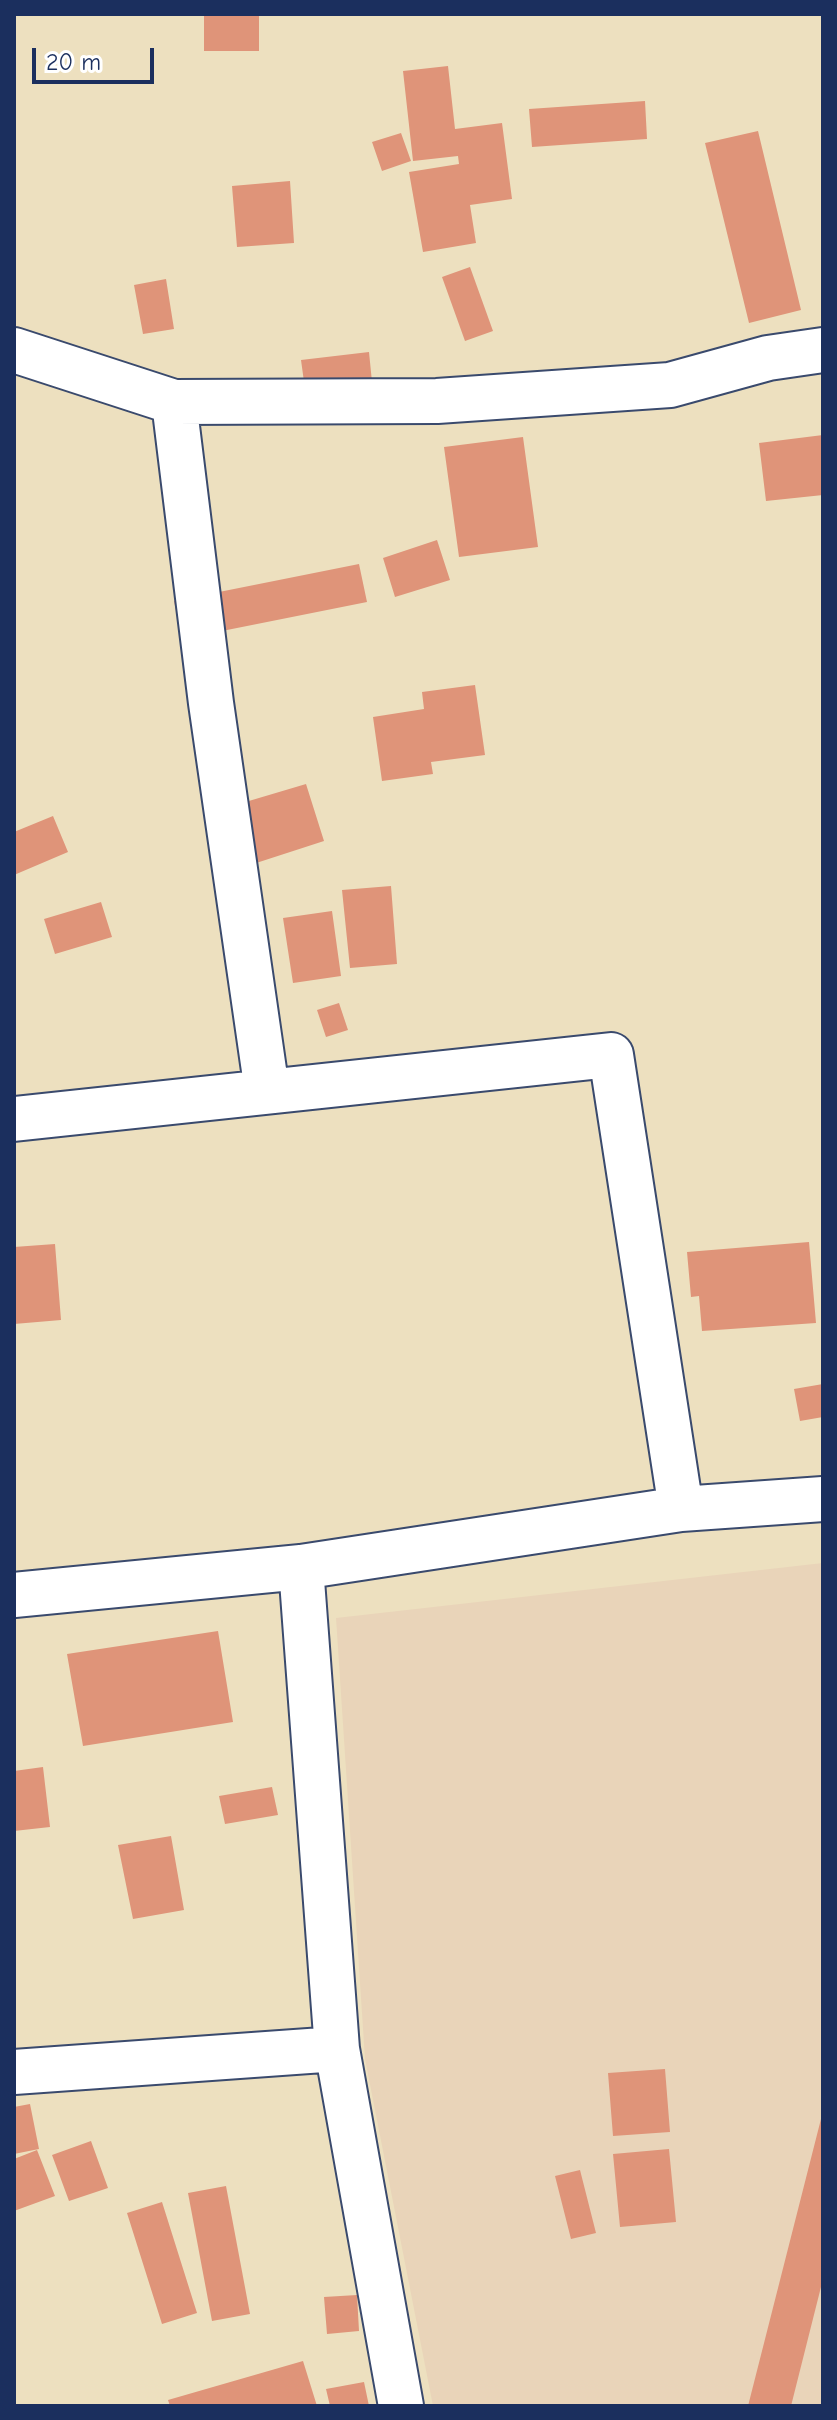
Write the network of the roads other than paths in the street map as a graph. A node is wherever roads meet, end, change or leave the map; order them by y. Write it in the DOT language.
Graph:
graph roads {
  1 [pos="14,350"];
  2 [pos="823,350"];
  3 [pos="174,402"];
  4 [pos="267,1091"];
  5 [pos="14,1119"];
  6 [pos="823,1499"];
  7 [pos="681,1509"];
  8 [pos="301,1567"];
  9 [pos="14,1595"];
  10 [pos="337,2049"];
  11 [pos="14,2072"];
  12 [pos="401,2406"];
  1 -- 3 [label="street"];
  2 -- 3 [label="street"];
  3 -- 4 [label="street"];
  4 -- 5 [label="street"];
  4 -- 7 [label="street"];
  6 -- 7 [label="street"];
  7 -- 8 [label="street"];
  8 -- 9 [label="street"];
  8 -- 10 [label="street"];
  10 -- 11 [label="street"];
  10 -- 12 [label="street"];
}
